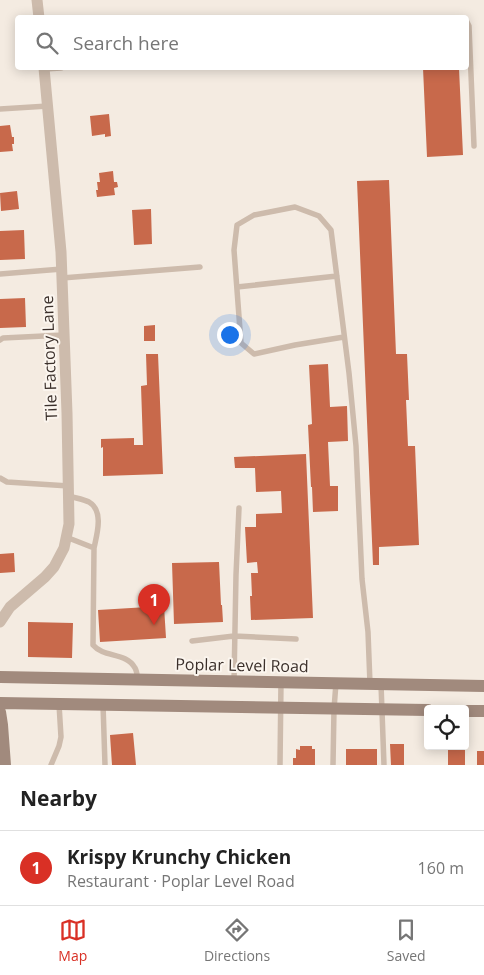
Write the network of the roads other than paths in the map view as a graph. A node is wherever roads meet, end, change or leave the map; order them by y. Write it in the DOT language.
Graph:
graph roads {
  1 [pos="37,0"];
  2 [pos="39,15"];
  3 [pos="469,26"];
  4 [pos="44,70"];
  5 [pos="48,106"];
  6 [pos="0,109"];
  7 [pos="474,146"];
  8 [pos="200,266"];
  9 [pos="62,273"];
  10 [pos="0,274"];
  11 [pos="337,276"];
  12 [pos="237,287"];
  13 [pos="64,335"];
  14 [pos="344,337"];
  15 [pos="0,340"];
  16 [pos="0,478"];
  17 [pos="69,491"];
  18 [pos="239,508"];
  19 [pos="66,538"];
  20 [pos="94,548"];
  21 [pos="0,622"];
  22 [pos="234,636"];
  23 [pos="296,638"];
  24 [pos="192,641"];
  25 [pos="0,677"];
  26 [pos="138,680"];
  27 [pos="234,681"];
  28 [pos="281,682"];
  29 [pos="336,683"];
  30 [pos="375,684"];
  31 [pos="484,686"];
  32 [pos="0,703"];
  33 [pos="59,704"];
  34 [pos="103,704"];
  35 [pos="282,708"];
  36 [pos="334,708"];
  37 [pos="382,709"];
  38 [pos="424,710"];
  39 [pos="469,710"];
  40 [pos="484,711"];
  41 [pos="0,712"];
  42 [pos="5,765"];
  43 [pos="50,765"];
  44 [pos="106,765"];
  45 [pos="280,765"];
  46 [pos="333,765"];
  47 [pos="384,765"];
  1 -- 2 [label="street"];
  3 -- 7 [label="lane"];
  4 -- 5 [label="street, Tile Factory Lane"];
  5 -- 6 [label="lane"];
  5 -- 9 [label="street, Tile Factory Lane"];
  8 -- 9 [label="lane"];
  9 -- 10 [label="lane"];
  9 -- 13 [label="street, Tile Factory Lane"];
  11 -- 12 [label="lane"];
  11 -- 12 [label="lane"];
  11 -- 14 [label="lane"];
  12 -- 14 [label="lane"];
  13 -- 15 [label="lane"];
  13 -- 17 [label="street, Tile Factory Lane"];
  14 -- 30 [label="lane"];
  16 -- 17 [label="lane"];
  17 -- 19 [label="street, Tile Factory Lane"];
  17 -- 20 [label="lane"];
  18 -- 22 [label="lane"];
  19 -- 20 [label="lane"];
  19 -- 21 [label="street, Tile Factory Lane"];
  20 -- 26 [label="lane"];
  22 -- 23 [label="lane"];
  22 -- 24 [label="lane"];
  22 -- 27 [label="lane"];
  25 -- 26 [label="main road, Poplar Level Road"];
  26 -- 27 [label="main road, Poplar Level Road"];
  27 -- 28 [label="main road, Poplar Level Road"];
  28 -- 29 [label="main road, Poplar Level Road"];
  28 -- 35 [label="lane"];
  29 -- 30 [label="main road, Poplar Level Road"];
  29 -- 36 [label="lane"];
  30 -- 31 [label="main road, Poplar Level Road"];
  30 -- 37 [label="lane"];
  32 -- 33 [label="main road"];
  33 -- 34 [label="main road"];
  33 -- 43 [label="lane"];
  34 -- 35 [label="main road"];
  34 -- 44 [label="lane"];
  35 -- 36 [label="main road"];
  35 -- 45 [label="lane"];
  36 -- 37 [label="main road"];
  36 -- 46 [label="lane"];
  37 -- 38 [label="main road"];
  37 -- 47 [label="lane"];
  39 -- 40 [label="main road"];
  41 -- 42 [label="main road"];
}
